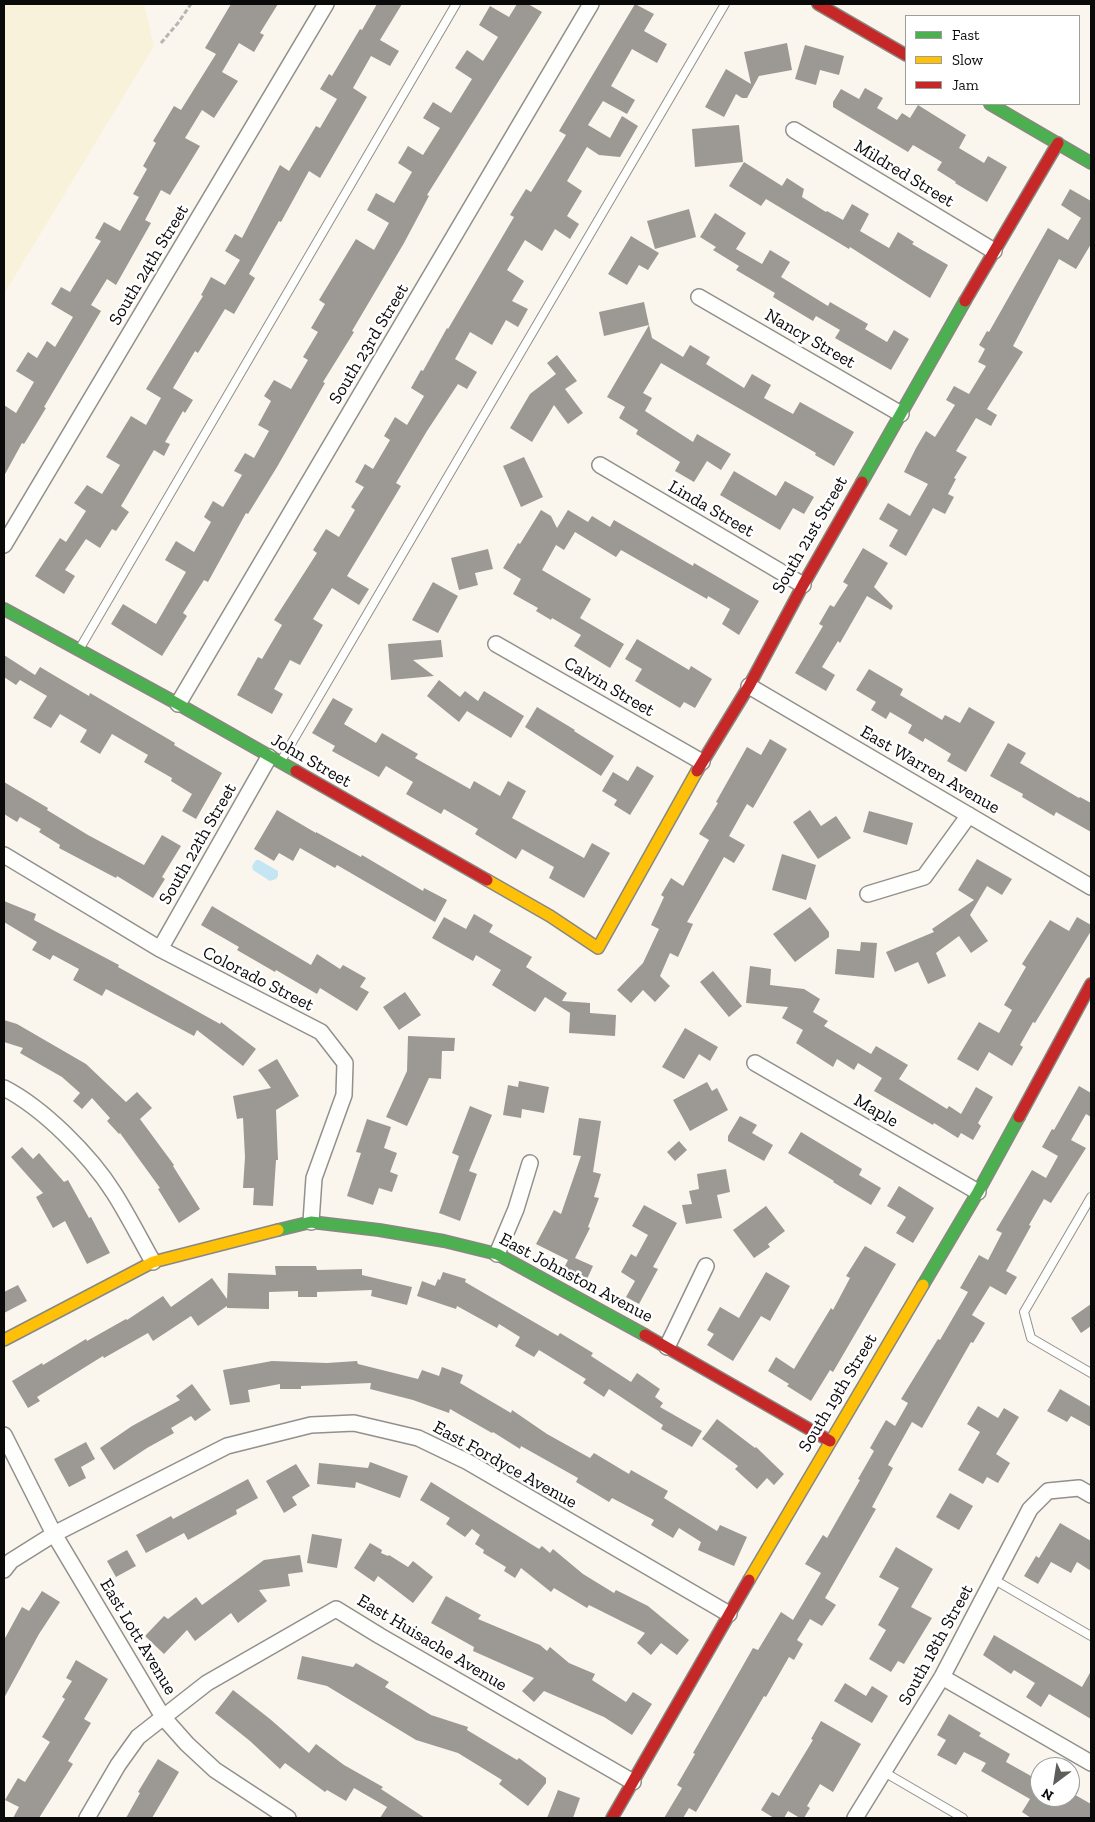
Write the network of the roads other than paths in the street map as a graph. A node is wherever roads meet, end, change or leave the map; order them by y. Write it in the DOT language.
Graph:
graph roads {
  1 [pos="326,4"];
  2 [pos="456,4"];
  3 [pos="591,4"];
  4 [pos="725,4"];
  5 [pos="818,4"];
  6 [pos="905,54"];
  7 [pos="992,105"];
  8 [pos="794,130"];
  9 [pos="1058,143"];
  10 [pos="1091,163"];
  11 [pos="994,251"];
  12 [pos="700,297"];
  13 [pos="901,414"];
  14 [pos="600,465"];
  15 [pos="4,544"];
  16 [pos="803,585"];
  17 [pos="4,609"];
  18 [pos="496,644"];
  19 [pos="79,650"];
  20 [pos="749,686"];
  21 [pos="178,704"];
  22 [pos="274,760"];
  23 [pos="702,762"];
  24 [pos="969,815"];
  25 [pos="4,855"];
  26 [pos="1091,887"];
  27 [pos="868,894"];
  28 [pos="598,948"];
  29 [pos="160,949"];
  30 [pos="1091,984"];
  31 [pos="755,1063"];
  32 [pos="4,1088"];
  33 [pos="530,1163"];
  34 [pos="978,1192"];
  35 [pos="1091,1197"];
  36 [pos="311,1222"];
  37 [pos="497,1254"];
  38 [pos="154,1262"];
  39 [pos="706,1266"];
  40 [pos="4,1340"];
  41 [pos="667,1347"];
  42 [pos="1091,1373"];
  43 [pos="4,1435"];
  44 [pos="830,1441"];
  45 [pos="1091,1496"];
  46 [pos="54,1534"];
  47 [pos="4,1570"];
  48 [pos="994,1579"];
  49 [pos="729,1614"];
  50 [pos="1091,1636"];
  51 [pos="942,1677"];
  52 [pos="163,1716"];
  53 [pos="1091,1762"];
  54 [pos="884,1772"];
  55 [pos="633,1782"];
  56 [pos="87,1818"];
  57 [pos="288,1818"];
  58 [pos="612,1818"];
  59 [pos="855,1818"];
  60 [pos="963,1818"];
  1 -- 15 [label="street, South 24th Street"];
  2 -- 19 [label="lane"];
  3 -- 21 [label="street, South 23rd Street"];
  4 -- 22 [label="lane"];
  5 -- 6 [label="street"];
  7 -- 9 [label="street"];
  8 -- 11 [label="street, Mildred Street"];
  9 -- 10 [label="street"];
  9 -- 11 [label="street, South 21st Street"];
  11 -- 13 [label="street, South 21st Street"];
  12 -- 13 [label="street, Nancy Street"];
  13 -- 16 [label="street, South 21st Street"];
  14 -- 16 [label="street, Linda Street"];
  16 -- 20 [label="street, South 21st Street"];
  17 -- 19 [label="street, John Street"];
  18 -- 23 [label="street, Calvin Street"];
  19 -- 21 [label="street, John Street"];
  20 -- 23 [label="street, South 21st Street"];
  20 -- 24 [label="street, East Warren Avenue"];
  21 -- 22 [label="street, John Street"];
  22 -- 28 [label="street, John Street"];
  22 -- 29 [label="street, South 22th Street"];
  23 -- 28 [label="street, South 21st Street"];
  24 -- 26 [label="street, East Warren Avenue"];
  24 -- 27 [label="street"];
  25 -- 29 [label="street, Colorado Street"];
  29 -- 36 [label="street, Colorado Street"];
  30 -- 34 [label="street, South 19th Street"];
  31 -- 34 [label="street, Maple"];
  32 -- 38 [label="street"];
  33 -- 37 [label="street"];
  34 -- 44 [label="street, South 19th Street"];
  35 -- 42 [label="lane"];
  36 -- 37 [label="street, East Johnston Avenue"];
  36 -- 38 [label="street, East Johnston Avenue"];
  37 -- 41 [label="street, East Johnston Avenue"];
  38 -- 40 [label="street, East Johnston Avenue"];
  39 -- 41 [label="street"];
  41 -- 44 [label="street, East Johnston Avenue"];
  43 -- 46 [label="street, East Lott Avenue"];
  44 -- 49 [label="street, South 19th Street"];
  45 -- 48 [label="street, South 18th Street"];
  46 -- 47 [label="street, East Fordyce Avenue"];
  46 -- 49 [label="street, East Fordyce Avenue"];
  46 -- 52 [label="street, East Lott Avenue"];
  48 -- 50 [label="lane"];
  48 -- 51 [label="street, South 18th Street"];
  49 -- 55 [label="street, South 19th Street"];
  51 -- 53 [label="street"];
  51 -- 54 [label="street, South 18th Street"];
  52 -- 55 [label="street, East Huisache Avenue"];
  52 -- 56 [label="street"];
  52 -- 57 [label="street, East Lott Avenue"];
  54 -- 59 [label="street, South 18th Street"];
  54 -- 60 [label="lane"];
  55 -- 58 [label="street, South 19th Street"];
}
